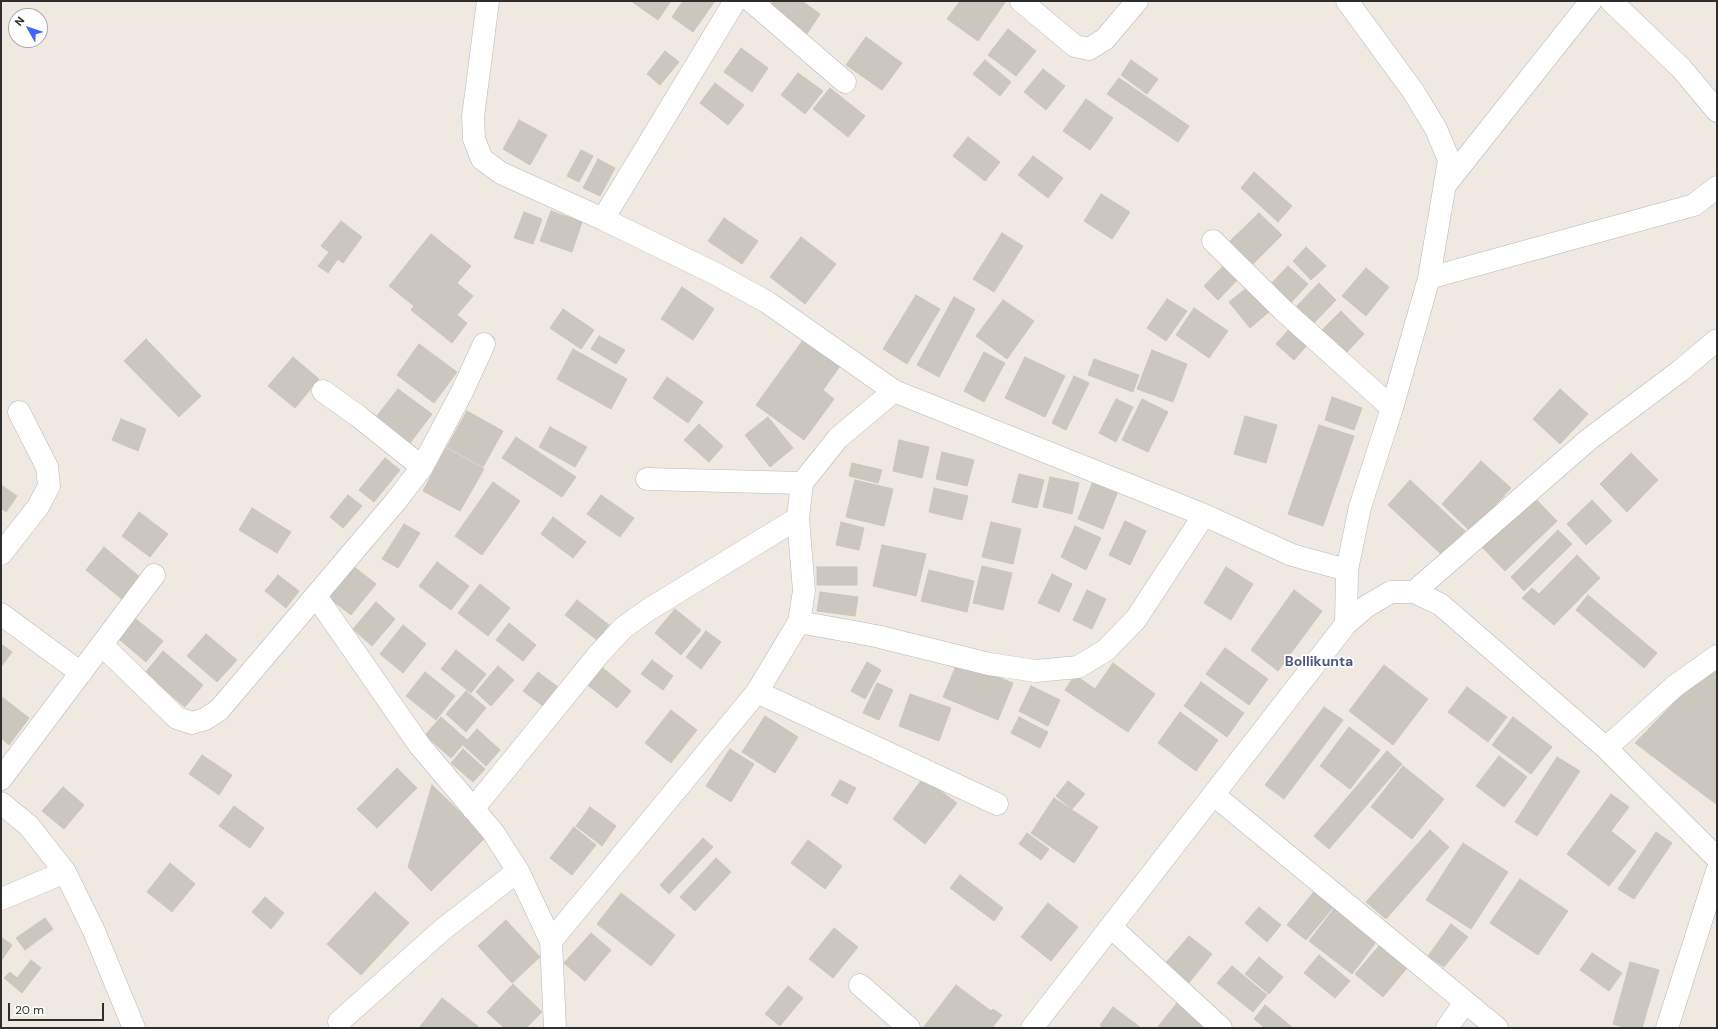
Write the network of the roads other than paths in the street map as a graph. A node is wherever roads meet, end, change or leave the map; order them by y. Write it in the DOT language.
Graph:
graph roads {
  1 [pos="488,1"];
  2 [pos="735,1"];
  3 [pos="751,1"];
  4 [pos="1021,1"];
  5 [pos="1137,1"];
  6 [pos="1347,1"];
  7 [pos="1591,1"];
  8 [pos="1611,1"];
  9 [pos="845,82"];
  10 [pos="1717,111"];
  11 [pos="1444,186"];
  12 [pos="1717,187"];
  13 [pos="603,219"];
  14 [pos="1213,241"];
  15 [pos="1430,278"];
  16 [pos="1717,340"];
  17 [pos="484,344"];
  18 [pos="323,391"];
  19 [pos="894,391"];
  20 [pos="1392,408"];
  21 [pos="19,412"];
  22 [pos="422,467"];
  23 [pos="647,479"];
  24 [pos="802,483"];
  25 [pos="1204,515"];
  26 [pos="798,518"];
  27 [pos="1,554"];
  28 [pos="1347,570"];
  29 [pos="154,575"];
  30 [pos="1414,592"];
  31 [pos="316,596"];
  32 [pos="1,614"];
  33 [pos="799,622"];
  34 [pos="1346,624"];
  35 [pos="102,645"];
  36 [pos="1717,656"];
  37 [pos="81,673"];
  38 [pos="757,692"];
  39 [pos="1606,748"];
  40 [pos="1,779"];
  41 [pos="1214,795"];
  42 [pos="1,803"];
  43 [pos="997,804"];
  44 [pos="473,809"];
  45 [pos="1717,858"];
  46 [pos="518,871"];
  47 [pos="65,872"];
  48 [pos="1717,872"];
  49 [pos="1,898"];
  50 [pos="1111,927"];
  51 [pos="551,941"];
  52 [pos="860,985"];
  53 [pos="1465,1002"];
  54 [pos="338,1022"];
  55 [pos="134,1028"];
  56 [pos="556,1028"];
  57 [pos="909,1028"];
  58 [pos="1032,1028"];
  59 [pos="1221,1028"];
  60 [pos="1447,1028"];
  61 [pos="1497,1028"];
  62 [pos="1667,1028"];
  1 -- 13 [label="street"];
  2 -- 13 [label="street"];
  3 -- 9 [label="street"];
  4 -- 5 [label="street"];
  6 -- 11 [label="street"];
  7 -- 11 [label="street"];
  8 -- 10 [label="street"];
  11 -- 15 [label="street"];
  12 -- 15 [label="street"];
  13 -- 19 [label="street"];
  14 -- 20 [label="street"];
  15 -- 20 [label="street"];
  16 -- 30 [label="street"];
  17 -- 22 [label="street"];
  18 -- 22 [label="street"];
  19 -- 24 [label="street"];
  19 -- 25 [label="street"];
  20 -- 28 [label="street"];
  21 -- 27 [label="street"];
  22 -- 31 [label="street"];
  23 -- 24 [label="street"];
  24 -- 26 [label="street"];
  25 -- 28 [label="street"];
  25 -- 33 [label="street"];
  26 -- 33 [label="street"];
  26 -- 44 [label="street"];
  28 -- 34 [label="street"];
  29 -- 35 [label="street"];
  30 -- 34 [label="street"];
  30 -- 39 [label="street"];
  31 -- 35 [label="street"];
  31 -- 44 [label="street"];
  32 -- 37 [label="street"];
  33 -- 38 [label="street"];
  34 -- 41 [label="street"];
  35 -- 37 [label="street"];
  36 -- 39 [label="street"];
  37 -- 40 [label="street"];
  38 -- 43 [label="street"];
  38 -- 51 [label="street"];
  39 -- 45 [label="street"];
  41 -- 50 [label="street"];
  41 -- 53 [label="street"];
  42 -- 47 [label="street"];
  44 -- 46 [label="street"];
  46 -- 51 [label="street"];
  46 -- 54 [label="street"];
  47 -- 49 [label="street"];
  47 -- 55 [label="street"];
  48 -- 62 [label="street"];
  50 -- 58 [label="street"];
  50 -- 59 [label="street"];
  51 -- 56 [label="street"];
  52 -- 57 [label="street"];
  53 -- 60 [label="street"];
  53 -- 61 [label="street"];
}
